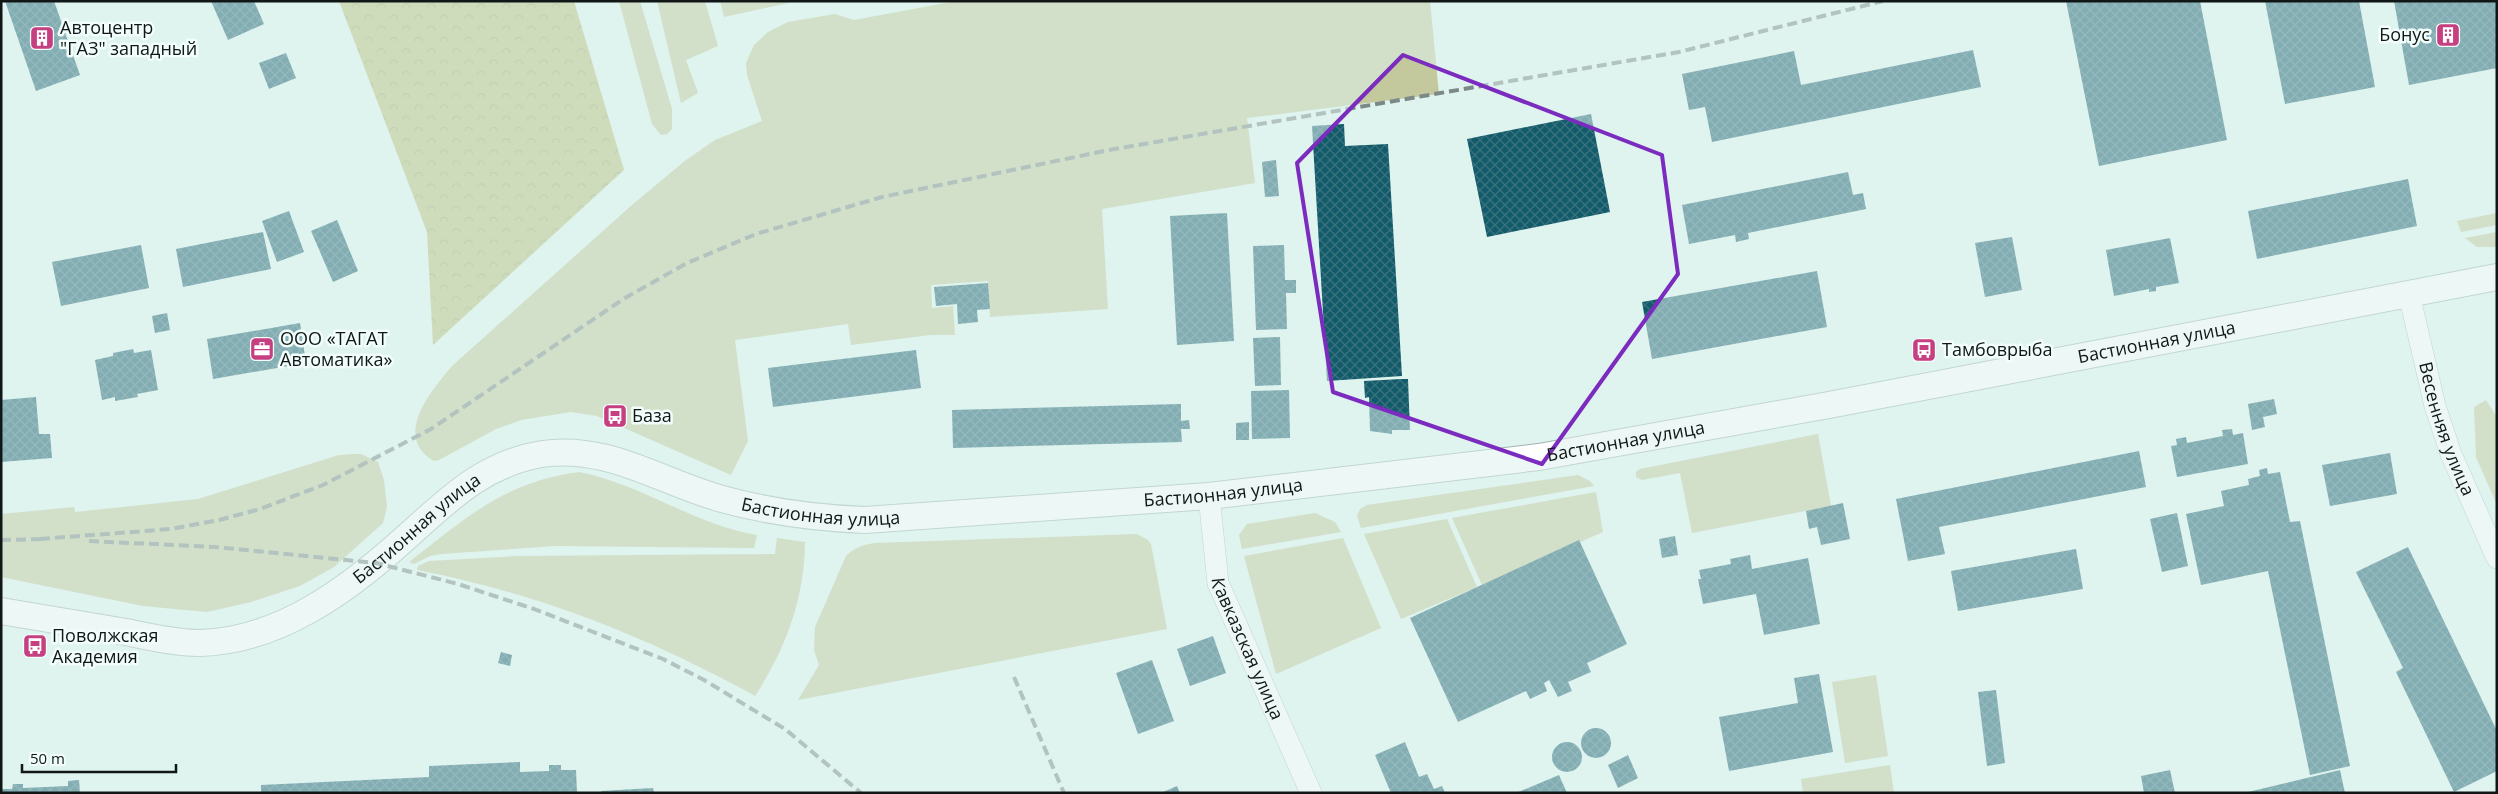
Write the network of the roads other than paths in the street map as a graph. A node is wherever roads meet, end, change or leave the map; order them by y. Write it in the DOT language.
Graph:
graph roads {
  1 [pos="2497,277"];
  2 [pos="2410,294"];
  3 [pos="1209,496"];
  4 [pos="2497,558"];
  5 [pos="1,611"];
  6 [pos="1311,793"];
  1 -- 2 [label="main road, Бастионная улица"];
  2 -- 3 [label="main road, Бастионная улица"];
  2 -- 4 [label="street, Весенняя улица"];
  3 -- 5 [label="main road, Бастионная улица"];
  3 -- 6 [label="street, Кавказская улица"];
}
